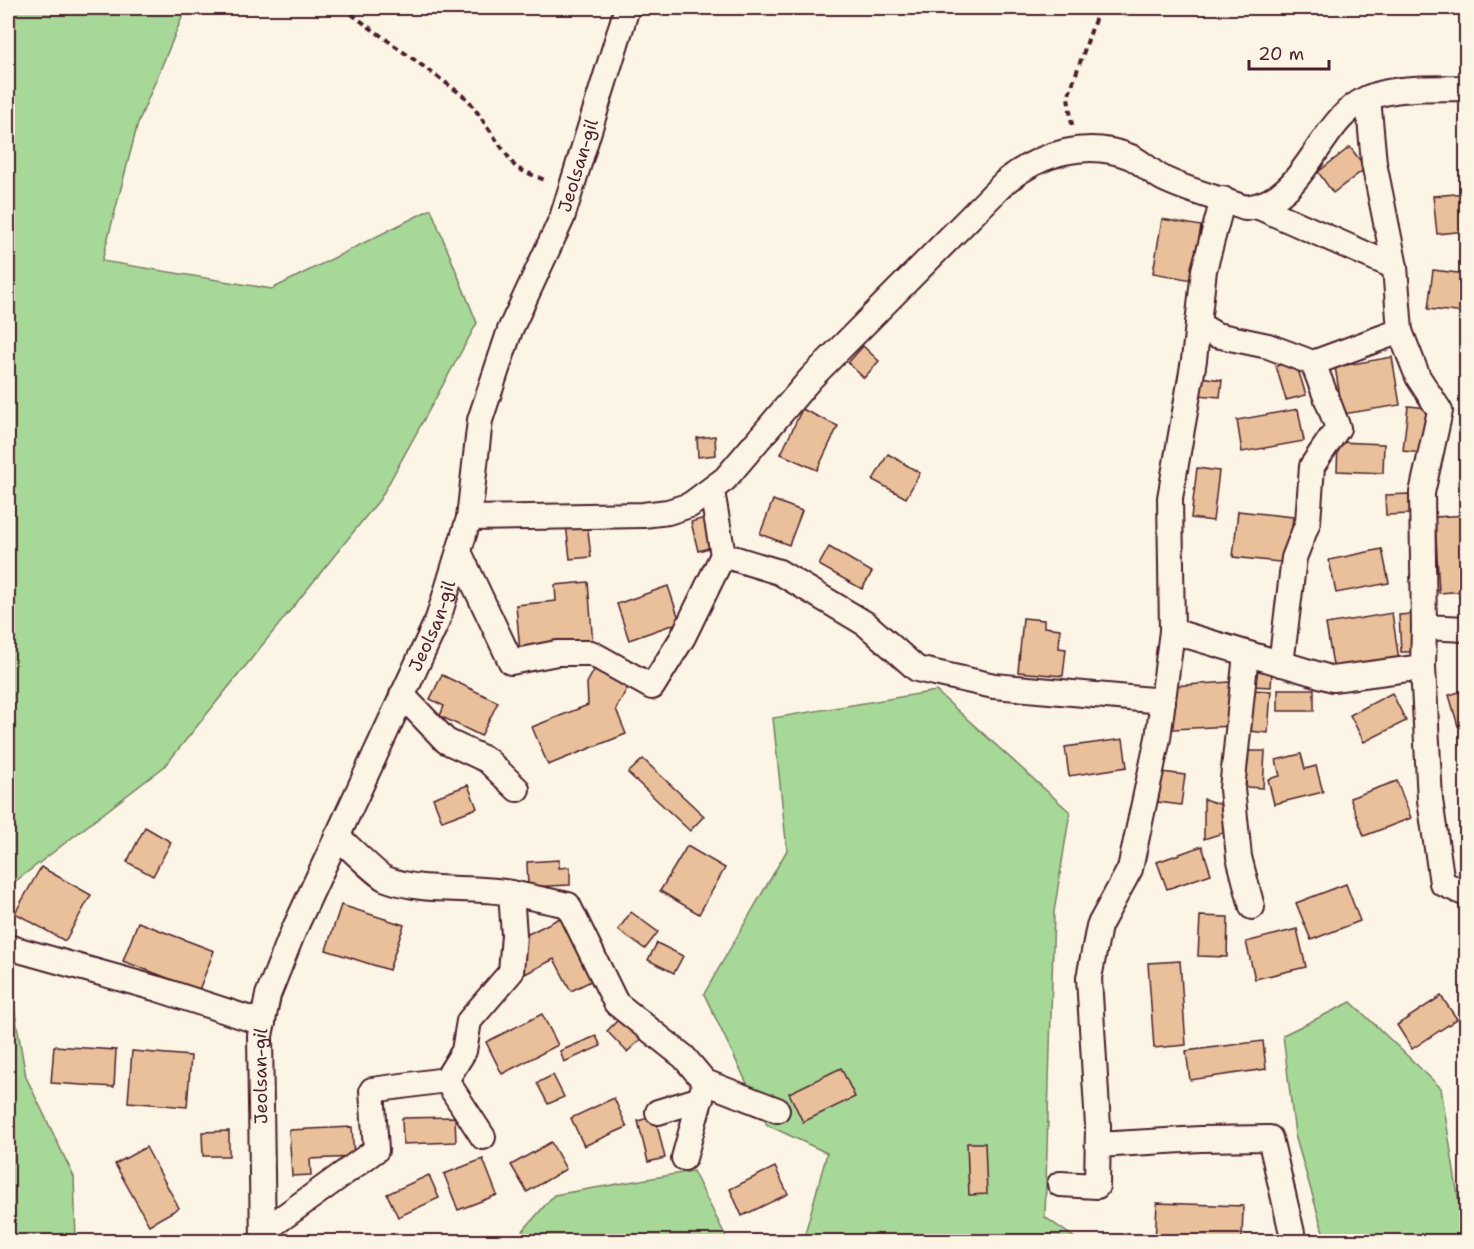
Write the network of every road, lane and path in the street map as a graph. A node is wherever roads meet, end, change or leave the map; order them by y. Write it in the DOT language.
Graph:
graph roads {
  1 [pos="343,8"];
  2 [pos="627,8"];
  3 [pos="1099,8"];
  4 [pos="1467,88"];
  5 [pos="1368,98"];
  6 [pos="1075,150"];
  7 [pos="570,190"];
  8 [pos="1223,200"];
  9 [pos="1259,207"];
  10 [pos="1395,267"];
  11 [pos="1198,324"];
  12 [pos="1400,331"];
  13 [pos="1313,363"];
  14 [pos="712,491"];
  15 [pos="469,518"];
  16 [pos="459,552"];
  17 [pos="723,555"];
  18 [pos="1424,627"];
  19 [pos="1467,629"];
  20 [pos="1172,631"];
  21 [pos="1246,654"];
  22 [pos="1281,664"];
  23 [pos="1423,668"];
  24 [pos="402,695"];
  25 [pos="1163,701"];
  26 [pos="517,789"];
  27 [pos="337,836"];
  28 [pos="511,893"];
  29 [pos="1467,894"];
  30 [pos="1252,907"];
  31 [pos="8,947"];
  32 [pos="263,1023"];
  33 [pos="446,1080"];
  34 [pos="703,1091"];
  35 [pos="777,1110"];
  36 [pos="657,1112"];
  37 [pos="483,1137"];
  38 [pos="1098,1145"];
  39 [pos="684,1158"];
  40 [pos="1060,1184"];
  41 [pos="1292,1233"];
  42 [pos="263,1236"];
  1 -- 7 [label="path"];
  2 -- 7 [label="street, Jeolsan-gil"];
  3 -- 6 [label="path"];
  4 -- 5 [label="street"];
  5 -- 9 [label="street"];
  5 -- 10 [label="street"];
  6 -- 8 [label="street"];
  6 -- 14 [label="street"];
  7 -- 15 [label="street, Jeolsan-gil"];
  8 -- 9 [label="street"];
  8 -- 11 [label="street"];
  9 -- 10 [label="street"];
  10 -- 12 [label="street"];
  11 -- 13 [label="street"];
  11 -- 20 [label="street"];
  12 -- 13 [label="street"];
  12 -- 18 [label="street"];
  13 -- 22 [label="street"];
  14 -- 15 [label="street"];
  14 -- 17 [label="street"];
  15 -- 16 [label="street, Jeolsan-gil"];
  16 -- 17 [label="street"];
  16 -- 24 [label="street, Jeolsan-gil"];
  17 -- 25 [label="street"];
  18 -- 19 [label="street"];
  18 -- 23 [label="street"];
  20 -- 21 [label="street"];
  20 -- 25 [label="street"];
  21 -- 22 [label="street"];
  21 -- 30 [label="street"];
  22 -- 23 [label="street"];
  23 -- 29 [label="street"];
  24 -- 26 [label="street"];
  24 -- 27 [label="street, Jeolsan-gil"];
  25 -- 38 [label="street"];
  27 -- 28 [label="street"];
  27 -- 32 [label="street, Jeolsan-gil"];
  28 -- 33 [label="street"];
  28 -- 34 [label="street"];
  31 -- 32 [label="street"];
  32 -- 42 [label="street, Jeolsan-gil"];
  33 -- 37 [label="street"];
  33 -- 42 [label="street"];
  34 -- 35 [label="street"];
  34 -- 36 [label="street"];
  34 -- 39 [label="street"];
  38 -- 40 [label="street"];
  38 -- 41 [label="street"];
}
